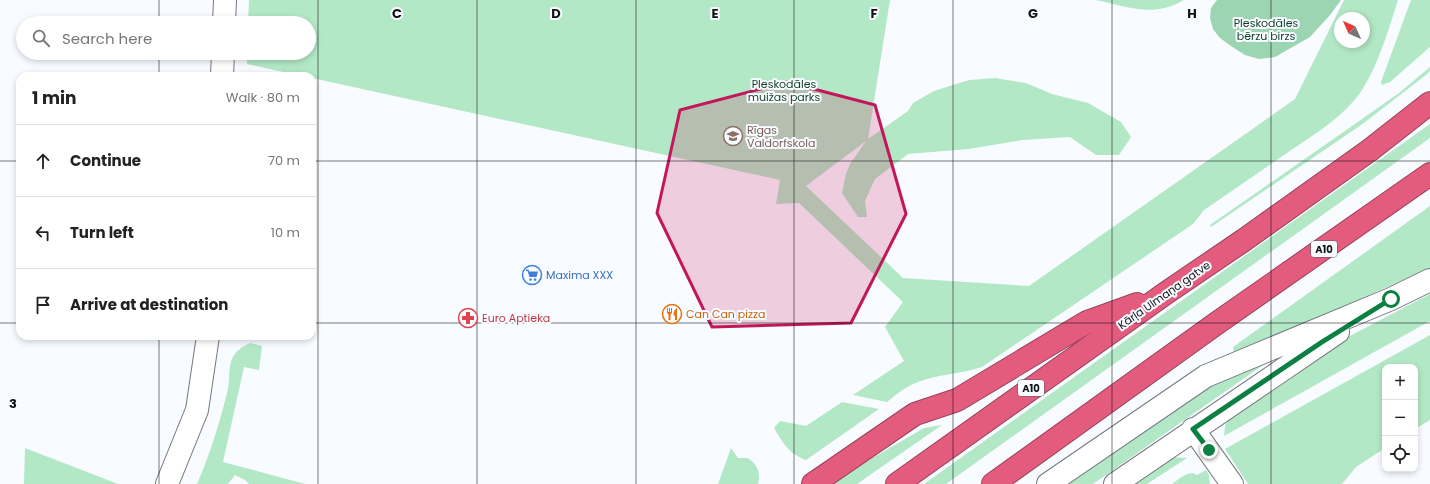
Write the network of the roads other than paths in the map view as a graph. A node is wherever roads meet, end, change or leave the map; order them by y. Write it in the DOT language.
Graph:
graph roads {
  1 [pos="225,0"];
  2 [pos="224,16"];
  3 [pos="223,60"];
  4 [pos="222,72"];
  5 [pos="1430,103"];
  6 [pos="1430,174"];
  7 [pos="1430,280"];
  8 [pos="1166,293"];
  9 [pos="1391,299"];
  10 [pos="207,340"];
  11 [pos="1193,429"];
  12 [pos="167,484"];
  13 [pos="813,484"];
  14 [pos="897,484"];
  15 [pos="993,484"];
  16 [pos="1048,484"];
  17 [pos="1115,484"];
  18 [pos="1232,484"];
  1 -- 2 [label="street"];
  3 -- 4 [label="street"];
  5 -- 8 [label="highway, Kārļa Ulmaņa gatve / A10"];
  6 -- 15 [label="highway, A10"];
  7 -- 9 [label="street"];
  8 -- 13 [label="highway"];
  8 -- 14 [label="highway, Kārļa Ulmaņa gatve / A10"];
  9 -- 11 [label="street"];
  9 -- 16 [label="street"];
  10 -- 12 [label="street"];
  11 -- 17 [label="street"];
  11 -- 18 [label="street"];
}
